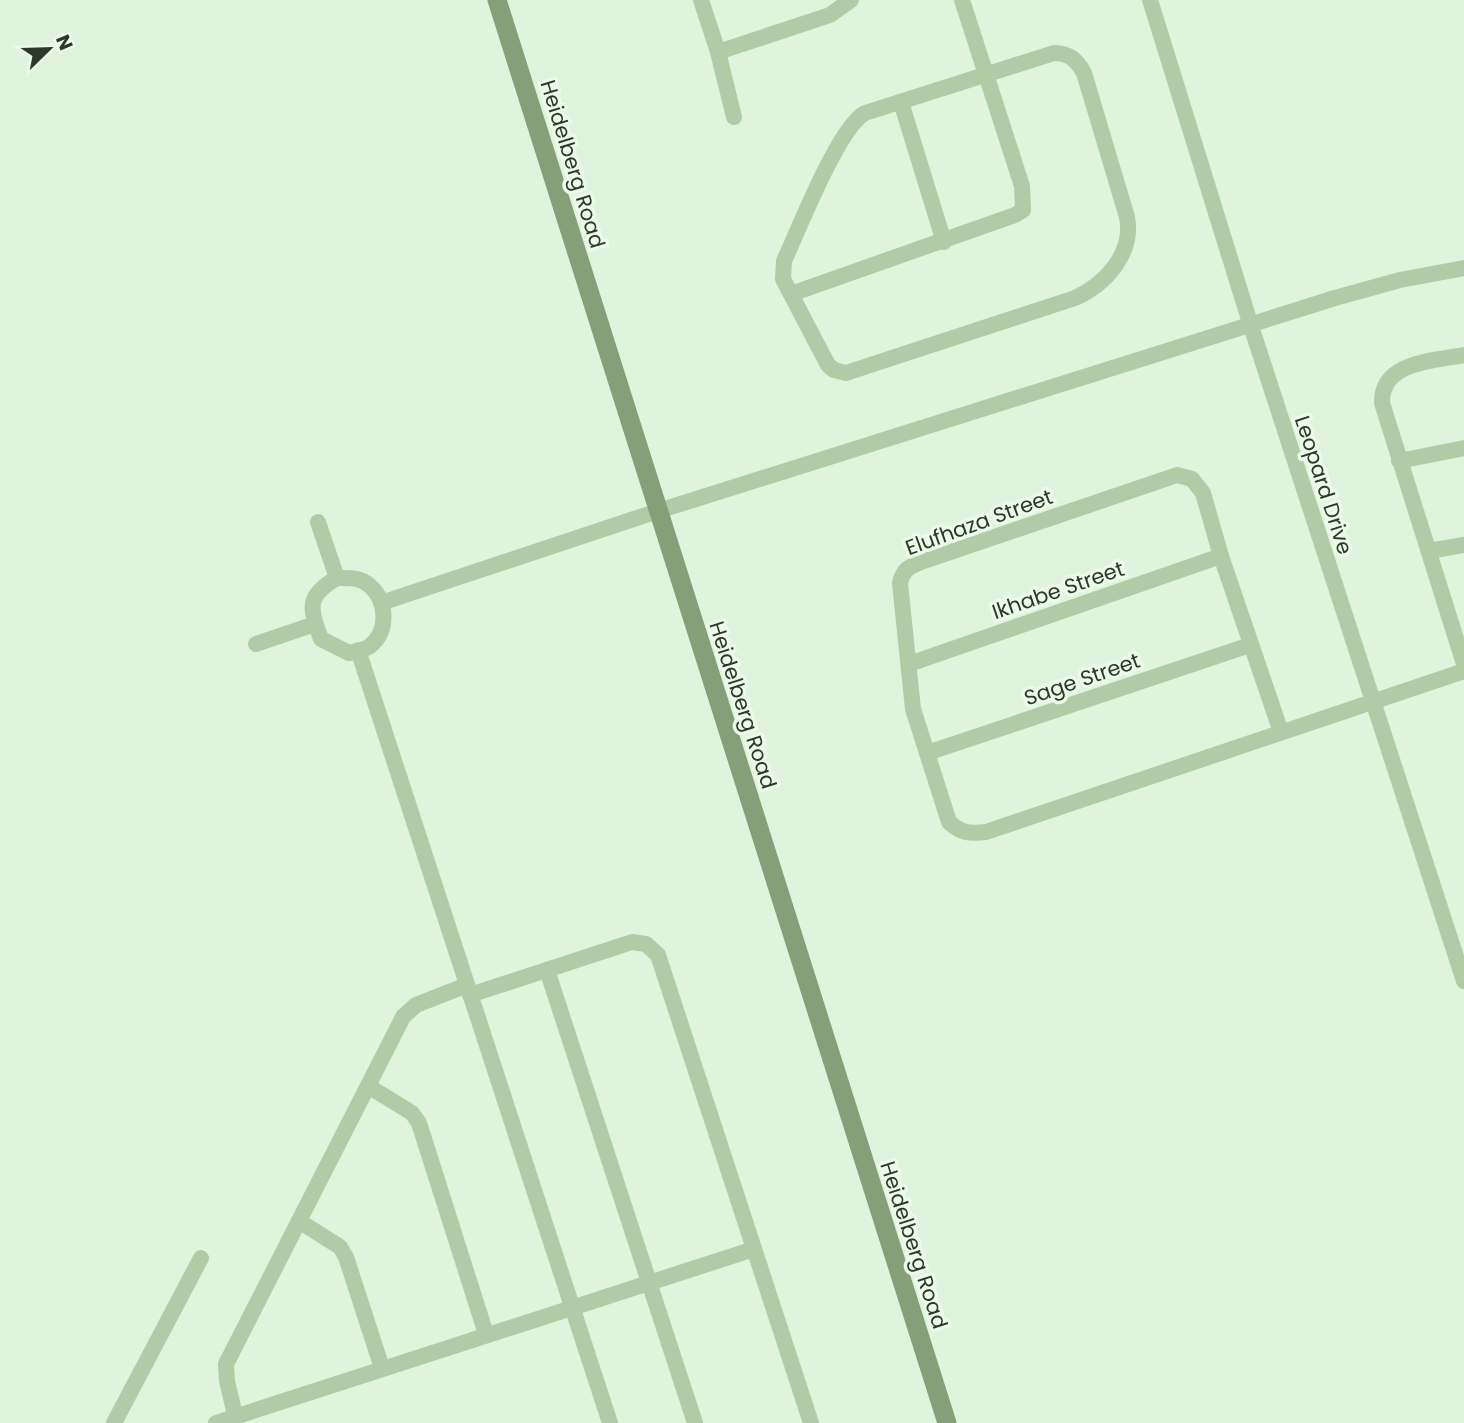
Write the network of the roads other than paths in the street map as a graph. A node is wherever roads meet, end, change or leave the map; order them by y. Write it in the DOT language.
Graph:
graph roads {
  1 [pos="497,0"];
  2 [pos="701,0"];
  3 [pos="851,0"];
  4 [pos="962,0"];
  5 [pos="1150,0"];
  6 [pos="719,52"];
  7 [pos="985,74"];
  8 [pos="901,102"];
  9 [pos="734,117"];
  10 [pos="944,242"];
  11 [pos="1464,268"];
  12 [pos="791,294"];
  13 [pos="1251,326"];
  14 [pos="1464,355"];
  15 [pos="1464,448"];
  16 [pos="1399,461"];
  17 [pos="658,511"];
  18 [pos="318,522"];
  19 [pos="1464,545"];
  20 [pos="1429,551"];
  21 [pos="1221,556"];
  22 [pos="337,578"];
  23 [pos="381,603"];
  24 [pos="315,624"];
  25 [pos="256,644"];
  26 [pos="1250,645"];
  27 [pos="358,650"];
  28 [pos="909,664"];
  29 [pos="1464,664"];
  30 [pos="1464,671"];
  31 [pos="1372,701"];
  32 [pos="1280,732"];
  33 [pos="927,753"];
  34 [pos="548,970"];
  35 [pos="1464,981"];
  36 [pos="469,990"];
  37 [pos="368,1086"];
  38 [pos="299,1221"];
  39 [pos="754,1249"];
  40 [pos="201,1258"];
  41 [pos="649,1282"];
  42 [pos="572,1306"];
  43 [pos="486,1334"];
  44 [pos="382,1368"];
  45 [pos="235,1415"];
  46 [pos="114,1423"];
  47 [pos="216,1423"];
  48 [pos="610,1423"];
  49 [pos="695,1423"];
  50 [pos="811,1423"];
  51 [pos="947,1423"];
  1 -- 17 [label="main road, Heidelberg Road"];
  2 -- 6 [label="street"];
  3 -- 6 [label="street"];
  4 -- 7 [label="street"];
  5 -- 13 [label="street, Leopard Drive"];
  6 -- 9 [label="street"];
  7 -- 8 [label="street"];
  7 -- 10 [label="street"];
  7 -- 12 [label="street"];
  8 -- 10 [label="street"];
  8 -- 12 [label="street"];
  10 -- 12 [label="street"];
  11 -- 13 [label="street"];
  13 -- 17 [label="street"];
  13 -- 31 [label="street, Leopard Drive"];
  14 -- 16 [label="street"];
  15 -- 16 [label="street"];
  16 -- 20 [label="street"];
  17 -- 23 [label="street"];
  17 -- 51 [label="main road, Heidelberg Road"];
  18 -- 22 [label="street"];
  19 -- 20 [label="street"];
  20 -- 29 [label="street"];
  21 -- 26 [label="street, Elufhaza Street"];
  21 -- 28 [label="street, Ikhabe Street"];
  21 -- 28 [label="street, Elufhaza Street"];
  22 -- 23 [label="street"];
  22 -- 24 [label="street"];
  23 -- 27 [label="street"];
  24 -- 25 [label="street"];
  24 -- 27 [label="street"];
  26 -- 32 [label="street, Elufhaza Street"];
  26 -- 33 [label="street, Sage Street"];
  27 -- 36 [label="street"];
  28 -- 33 [label="street, Elufhaza Street"];
  30 -- 31 [label="street, Elufhaza Street"];
  31 -- 32 [label="street, Elufhaza Street"];
  31 -- 35 [label="street, Leopard Drive"];
  32 -- 33 [label="street, Elufhaza Street"];
  34 -- 36 [label="street"];
  34 -- 39 [label="street"];
  34 -- 41 [label="street"];
  36 -- 37 [label="street"];
  36 -- 42 [label="street"];
  37 -- 38 [label="street"];
  37 -- 43 [label="street"];
  38 -- 44 [label="street"];
  38 -- 45 [label="street"];
  39 -- 41 [label="street"];
  39 -- 50 [label="street"];
  40 -- 46 [label="street"];
  41 -- 42 [label="street"];
  41 -- 49 [label="street"];
  42 -- 43 [label="street"];
  42 -- 48 [label="street"];
  43 -- 44 [label="street"];
  44 -- 45 [label="street"];
  45 -- 47 [label="street"];
}
